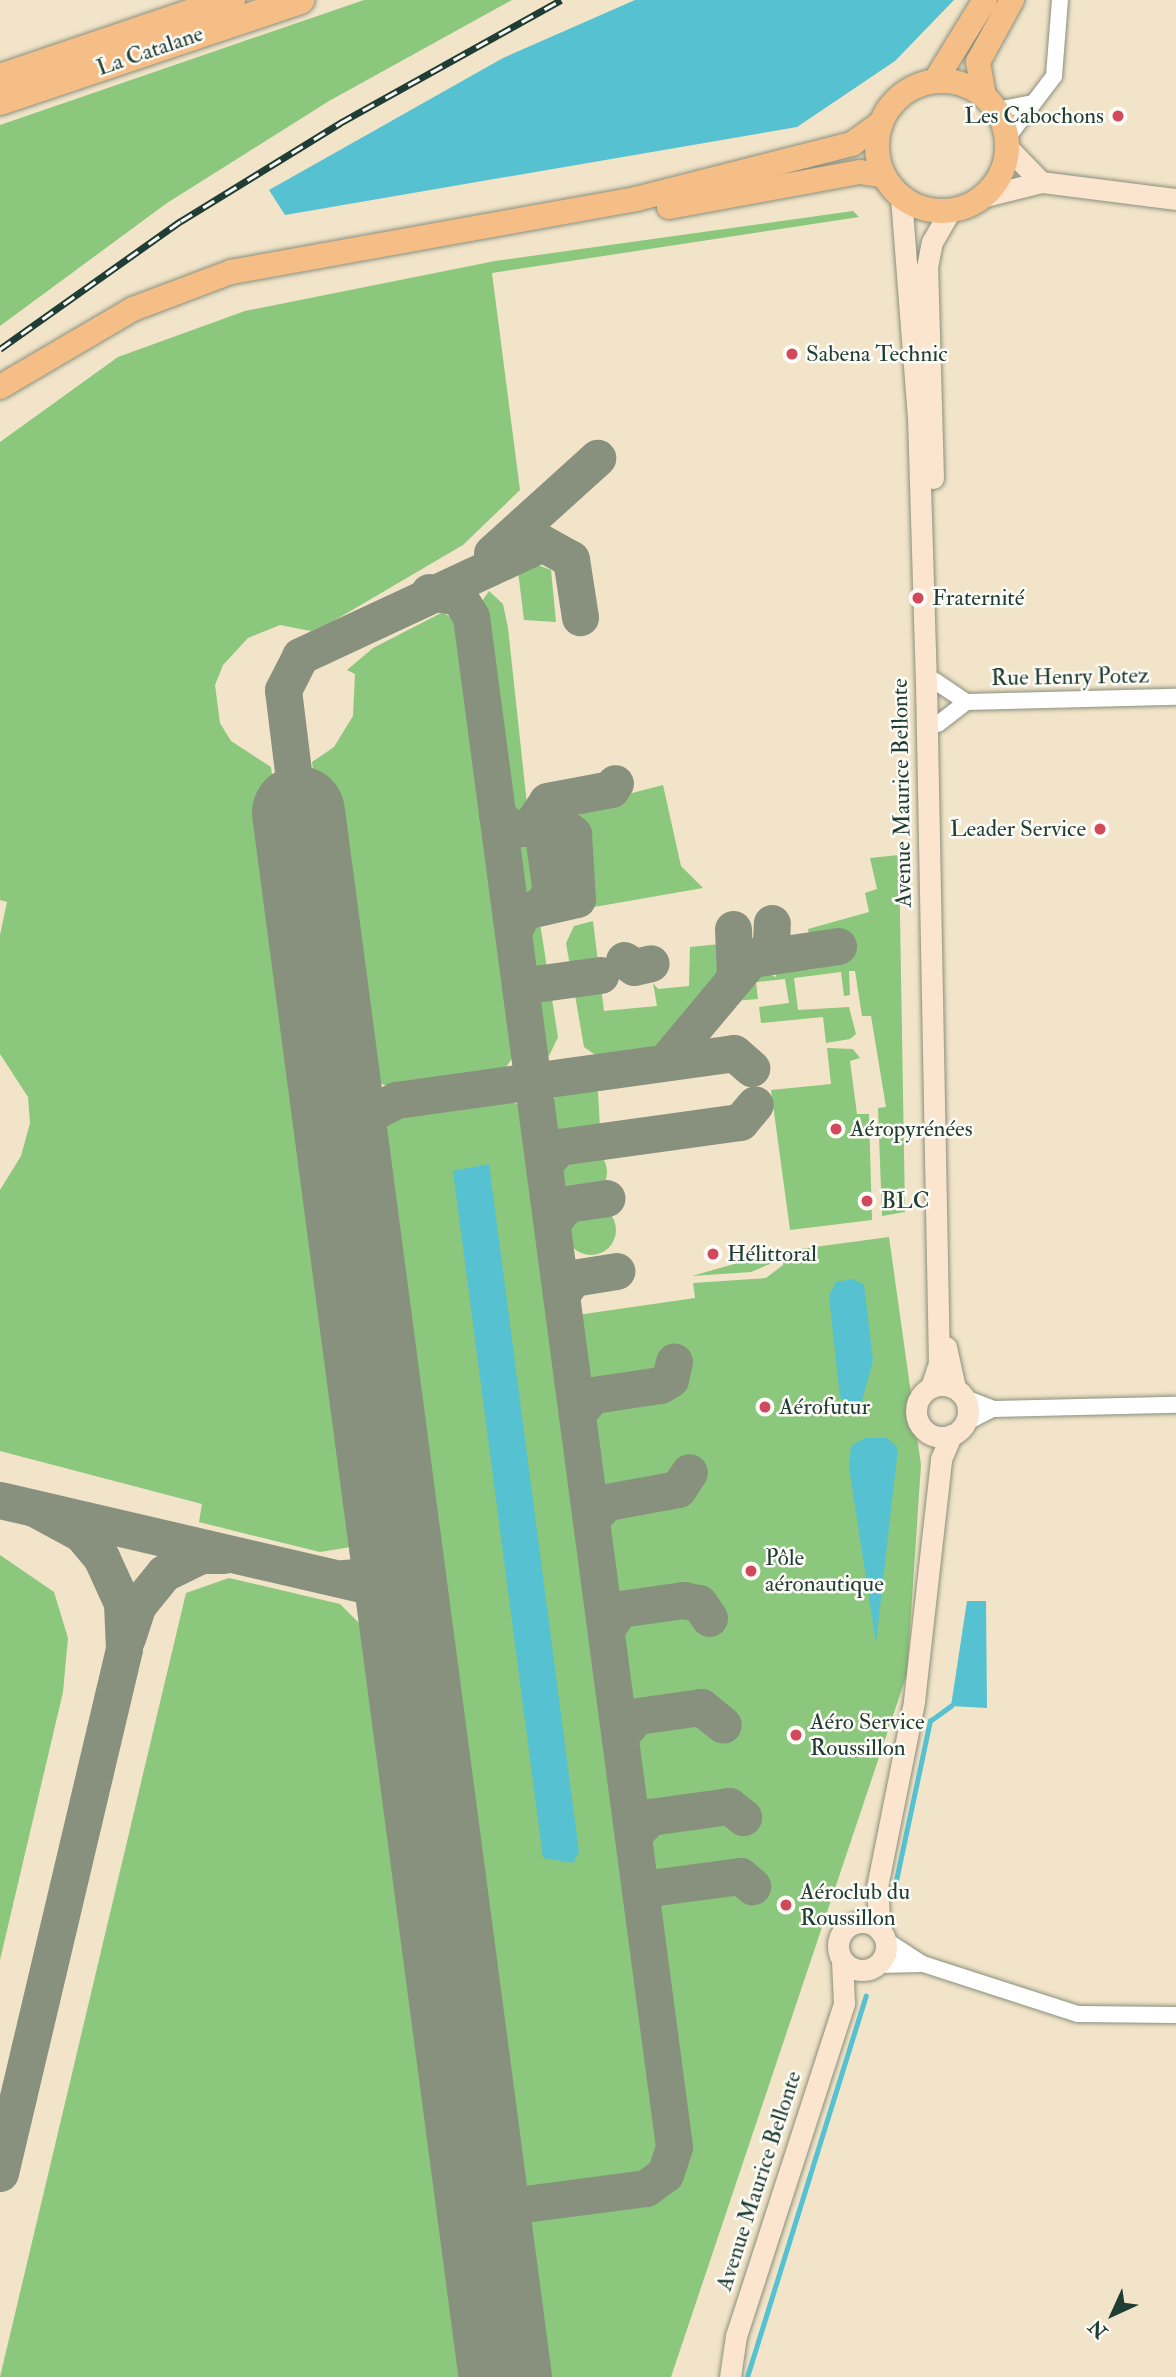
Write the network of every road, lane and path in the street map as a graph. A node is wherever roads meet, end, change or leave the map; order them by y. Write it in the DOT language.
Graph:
graph roads {
  1 [pos="231,0"];
  2 [pos="300,0"];
  3 [pos="985,0"];
  4 [pos="1012,0"];
  5 [pos="1060,0"];
  6 [pos="0,78"];
  7 [pos="935,81"];
  8 [pos="0,101"];
  9 [pos="1038,101"];
  10 [pos="990,103"];
  11 [pos="881,123"];
  12 [pos="1007,143"];
  13 [pos="884,176"];
  14 [pos="1041,182"];
  15 [pos="985,196"];
  16 [pos="901,197"];
  17 [pos="1176,199"];
  18 [pos="950,211"];
  19 [pos="0,387"];
  20 [pos="0,399"];
  21 [pos="935,681"];
  22 [pos="1176,697"];
  23 [pos="966,702"];
  24 [pos="938,724"];
  25 [pos="931,1387"];
  26 [pos="960,1393"];
  27 [pos="1176,1405"];
  28 [pos="993,1409"];
  29 [pos="958,1429"];
  30 [pos="929,1433"];
  31 [pos="941,1459"];
  32 [pos="877,1887"];
  33 [pos="855,1923"];
  34 [pos="882,1935"];
  35 [pos="842,1961"];
  36 [pos="923,1964"];
  37 [pos="872,1967"];
  38 [pos="844,2003"];
  39 [pos="1176,2015"];
  40 [pos="730,2377"];
  1 -- 6 [label="highway, La Catalane"];
  2 -- 8 [label="highway, La Catalane"];
  3 -- 7 [label="main road"];
  4 -- 10 [label="main road"];
  5 -- 9 [label="street"];
  7 -- 10 [label="main road"];
  7 -- 11 [label="main road"];
  9 -- 10 [label="street"];
  9 -- 12 [label="street"];
  10 -- 12 [label="main road"];
  11 -- 13 [label="main road"];
  11 -- 19 [label="main road"];
  12 -- 14 [label="street"];
  12 -- 15 [label="main road"];
  13 -- 16 [label="main road"];
  13 -- 20 [label="main road"];
  14 -- 15 [label="street"];
  14 -- 17 [label="street"];
  15 -- 18 [label="main road"];
  16 -- 18 [label="main road"];
  16 -- 25 [label="street, Avenue Maurice Bellonte"];
  18 -- 21 [label="street, Avenue Maurice Bellonte"];
  21 -- 23 [label="street"];
  21 -- 24 [label="street, Avenue Maurice Bellonte"];
  22 -- 23 [label="street, Rue Henry Potez"];
  23 -- 24 [label="street"];
  24 -- 26 [label="street, Avenue Maurice Bellonte"];
  25 -- 26 [label="street"];
  25 -- 30 [label="street, Avenue Maurice Bellonte"];
  26 -- 28 [label="street"];
  26 -- 29 [label="street, Avenue Maurice Bellonte"];
  27 -- 28 [label="street"];
  28 -- 29 [label="street"];
  29 -- 30 [label="street"];
  29 -- 31 [label="street"];
  30 -- 31 [label="street"];
  31 -- 32 [label="street"];
  32 -- 33 [label="street"];
  32 -- 34 [label="street"];
  33 -- 34 [label="street"];
  33 -- 35 [label="street, Avenue Maurice Bellonte"];
  34 -- 36 [label="street"];
  34 -- 37 [label="street"];
  35 -- 37 [label="street"];
  35 -- 38 [label="street, Avenue Maurice Bellonte"];
  36 -- 37 [label="street"];
  36 -- 39 [label="street"];
  37 -- 38 [label="street, Avenue Maurice Bellonte"];
  38 -- 40 [label="street, Avenue Maurice Bellonte"];
}
